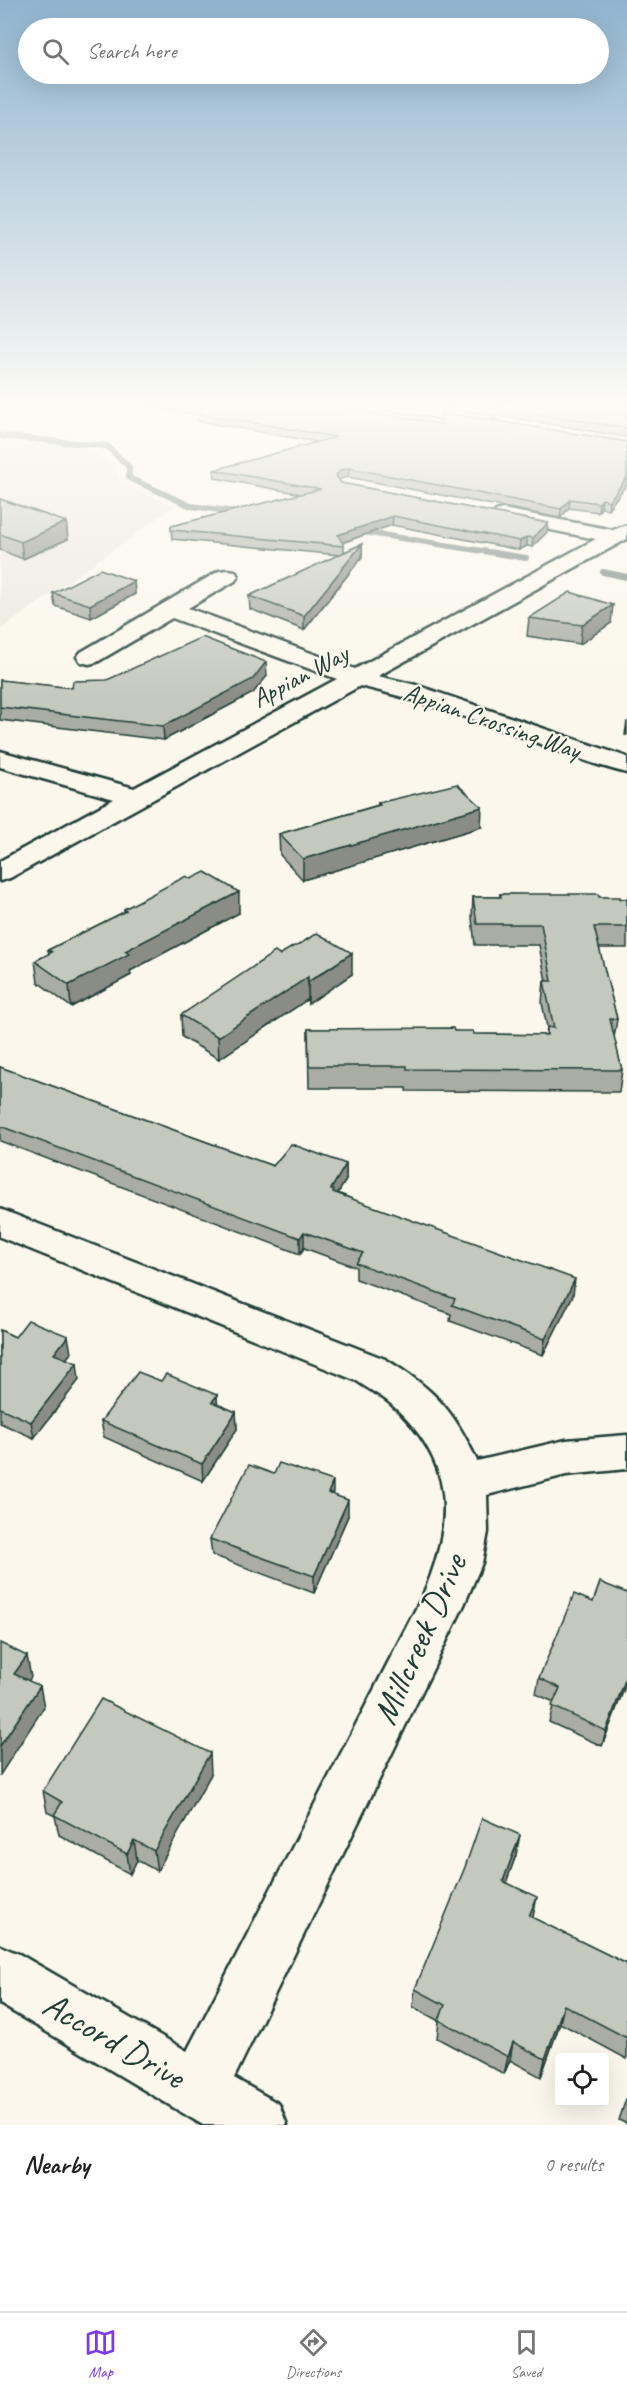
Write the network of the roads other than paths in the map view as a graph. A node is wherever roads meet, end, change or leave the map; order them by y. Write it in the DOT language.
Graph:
graph roads {
  1 [pos="489,513"];
  2 [pos="621,534"];
  3 [pos="227,576"];
  4 [pos="169,609"];
  5 [pos="89,657"];
  6 [pos="357,678"];
  7 [pos="0,759"];
  8 [pos="627,765"];
  9 [pos="135,797"];
  10 [pos="0,872"];
  11 [pos="0,1222"];
  12 [pos="627,1452"];
  13 [pos="465,1482"];
  14 [pos="0,1973"];
  15 [pos="198,2089"];
  16 [pos="258,2125"];
  1 -- 2 [label="street"];
  2 -- 6 [label="street, Appian Way"];
  3 -- 4 [label="street"];
  4 -- 5 [label="street"];
  4 -- 6 [label="street, Appian Crossing Way"];
  6 -- 8 [label="street, Appian Crossing Way"];
  6 -- 9 [label="street, Appian Way"];
  7 -- 9 [label="street"];
  9 -- 10 [label="street, Appian Way"];
  11 -- 13 [label="street, Millcreek Drive"];
  12 -- 13 [label="street"];
  13 -- 15 [label="street, Millcreek Drive"];
  14 -- 15 [label="street, Accord Drive"];
  15 -- 16 [label="street, Accord Drive"];
}
